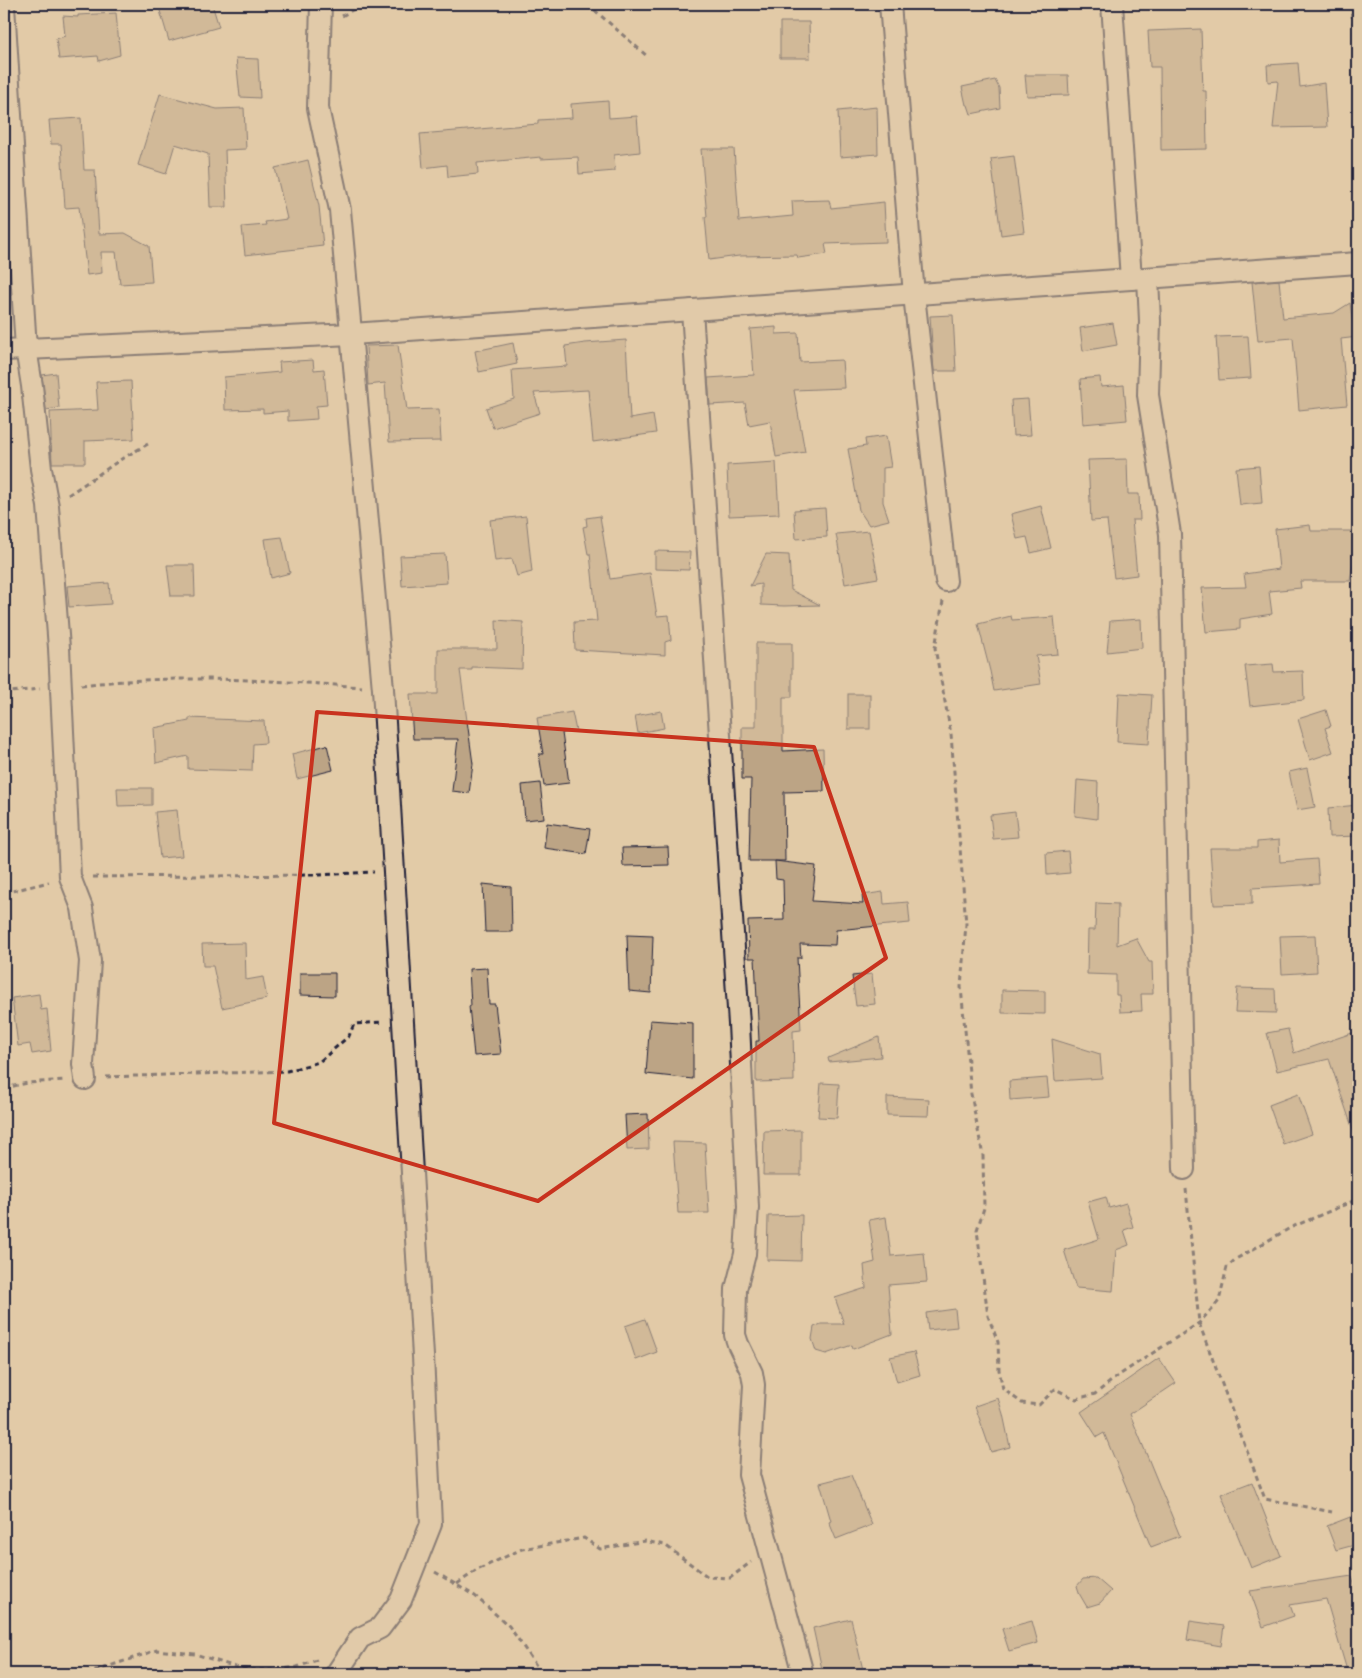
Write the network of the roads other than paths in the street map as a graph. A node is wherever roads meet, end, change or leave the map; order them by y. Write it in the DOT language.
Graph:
graph roads {
  1 [pos="321,4"];
  2 [pos="890,4"];
  3 [pos="1112,4"];
  4 [pos="4,6"];
  5 [pos="9,167"];
  6 [pos="1358,263"];
  7 [pos="1139,279"];
  8 [pos="914,295"];
  9 [pos="692,310"];
  10 [pos="352,334"];
  11 [pos="26,348"];
  12 [pos="4,350"];
  13 [pos="946,581"];
  14 [pos="85,1079"];
  15 [pos="1184,1169"];
  16 [pos="336,1674"];
  17 [pos="803,1674"];
  1 -- 10 [label="street"];
  2 -- 8 [label="street"];
  3 -- 7 [label="street"];
  4 -- 5 [label="street"];
  5 -- 11 [label="street"];
  6 -- 7 [label="street"];
  7 -- 8 [label="street"];
  7 -- 15 [label="street"];
  8 -- 9 [label="street"];
  8 -- 13 [label="street"];
  9 -- 10 [label="street"];
  9 -- 17 [label="street"];
  10 -- 11 [label="street"];
  10 -- 16 [label="street"];
  11 -- 12 [label="street"];
  11 -- 14 [label="street"];
}
